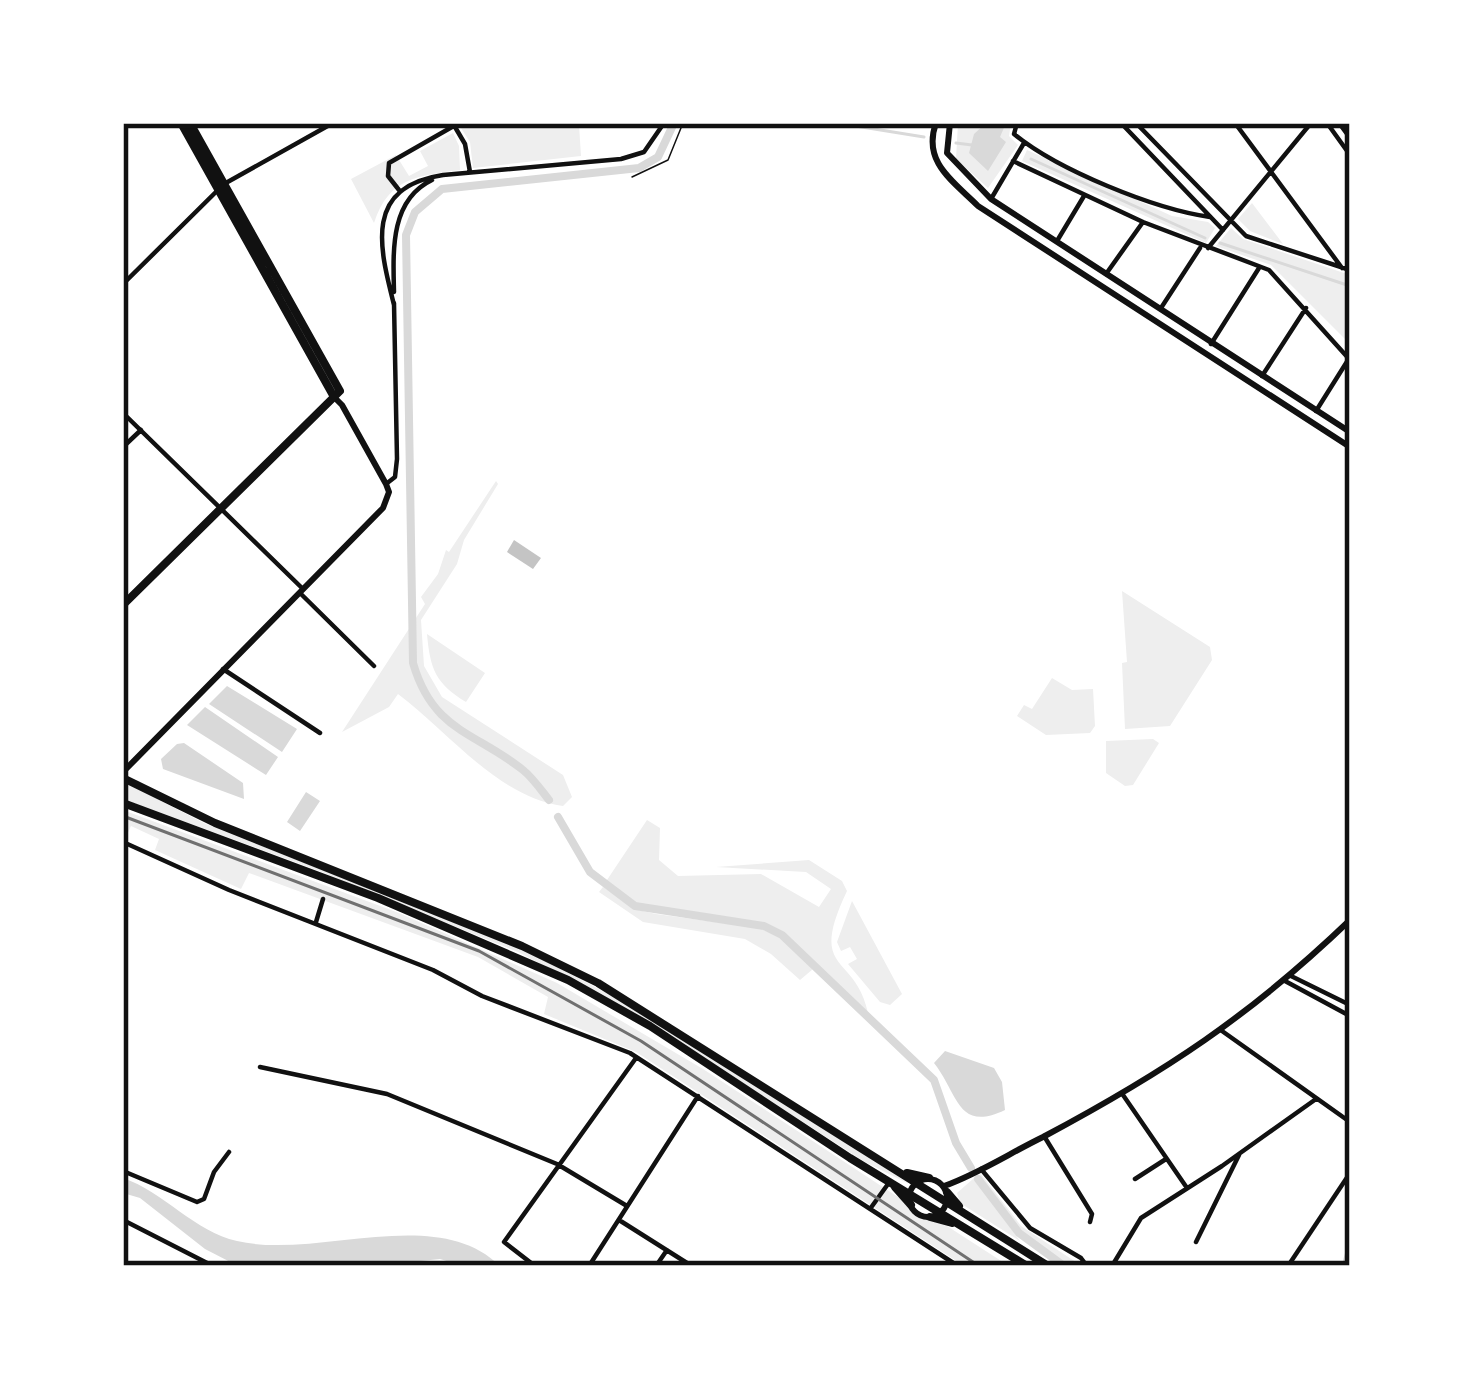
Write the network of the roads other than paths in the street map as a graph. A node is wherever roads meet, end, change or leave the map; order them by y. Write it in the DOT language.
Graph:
graph roads {
  1 [pos="186,123"];
  2 [pos="333,123"];
  3 [pos="664,123"];
  4 [pos="936,123"];
  5 [pos="950,123"];
  6 [pos="1017,123"];
  7 [pos="1121,123"];
  8 [pos="1136,123"];
  9 [pos="1235,123"];
  10 [pos="1311,123"];
  11 [pos="1328,123"];
  12 [pos="1339,123"];
  13 [pos="455,124"];
  14 [pos="1350,139"];
  15 [pos="1024,143"];
  16 [pos="1350,155"];
  17 [pos="1013,161"];
  18 [pos="470,172"];
  19 [pos="1272,173"];
  20 [pos="443,175"];
  21 [pos="220,186"];
  22 [pos="399,190"];
  23 [pos="1084,196"];
  24 [pos="991,199"];
  25 [pos="1210,217"];
  26 [pos="1230,221"];
  27 [pos="1143,222"];
  28 [pos="1223,230"];
  29 [pos="1057,241"];
  30 [pos="1204,247"];
  31 [pos="1261,266"];
  32 [pos="1346,269"];
  33 [pos="1106,274"];
  34 [pos="123,284"];
  35 [pos="394,305"];
  36 [pos="1161,308"];
  37 [pos="1306,308"];
  38 [pos="1211,344"];
  39 [pos="1349,360"];
  40 [pos="1262,376"];
  41 [pos="338,398"];
  42 [pos="1316,411"];
  43 [pos="123,413"];
  44 [pos="141,430"];
  45 [pos="1350,432"];
  46 [pos="123,447"];
  47 [pos="1350,447"];
  48 [pos="386,484"];
  49 [pos="220,508"];
  50 [pos="302,591"];
  51 [pos="123,605"];
  52 [pos="374,667"];
  53 [pos="223,669"];
  54 [pos="320,733"];
  55 [pos="123,775"];
  56 [pos="123,803"];
  57 [pos="123,842"];
  58 [pos="322,898"];
  59 [pos="1350,920"];
  60 [pos="316,922"];
  61 [pos="1288,978"];
  62 [pos="1350,1005"];
  63 [pos="1350,1016"];
  64 [pos="1222,1031"];
  65 [pos="636,1058"];
  66 [pos="260,1067"];
  67 [pos="1123,1095"];
  68 [pos="698,1096"];
  69 [pos="1316,1099"];
  70 [pos="1350,1122"];
  71 [pos="1044,1136"];
  72 [pos="1241,1151"];
  73 [pos="229,1152"];
  74 [pos="1167,1158"];
  75 [pos="557,1164"];
  76 [pos="981,1169"];
  77 [pos="123,1171"];
  78 [pos="898,1171"];
  79 [pos="1350,1173"];
  80 [pos="928,1178"];
  81 [pos="1135,1178"];
  82 [pos="890,1182"];
  83 [pos="916,1183"];
  84 [pos="1187,1188"];
  85 [pos="910,1193"];
  86 [pos="946,1194"];
  87 [pos="910,1205"];
  88 [pos="627,1207"];
  89 [pos="870,1209"];
  90 [pos="941,1213"];
  91 [pos="930,1217"];
  92 [pos="123,1220"];
  93 [pos="619,1220"];
  94 [pos="964,1221"];
  95 [pos="1090,1222"];
  96 [pos="1196,1242"];
  97 [pos="667,1250"];
  98 [pos="687,1263"];
  99 [pos="956,1265"];
  100 [pos="213,1266"];
  101 [pos="535,1266"];
  102 [pos="589,1266"];
  103 [pos="656,1266"];
  104 [pos="1027,1266"];
  105 [pos="1048,1266"];
  106 [pos="1087,1266"];
  107 [pos="1112,1266"];
  108 [pos="1288,1266"];
  1 -- 21 [label="highway"];
  2 -- 21 [label="street"];
  3 -- 18 [label="street"];
  4 -- 47 [label="street"];
  5 -- 24 [label="street"];
  6 -- 15 [label="street"];
  7 -- 25 [label="street"];
  8 -- 26 [label="street"];
  9 -- 19 [label="street"];
  10 -- 19 [label="street"];
  11 -- 16 [label="street"];
  12 -- 14 [label="street"];
  13 -- 18 [label="street"];
  13 -- 22 [label="street"];
  15 -- 17 [label="street"];
  15 -- 25 [label="street"];
  17 -- 23 [label="street"];
  17 -- 24 [label="street"];
  18 -- 20 [label="street"];
  19 -- 26 [label="street"];
  19 -- 32 [label="street"];
  20 -- 22 [label="street"];
  20 -- 35 [label="street"];
  21 -- 34 [label="street"];
  21 -- 41 [label="highway"];
  22 -- 35 [label="street"];
  23 -- 27 [label="street"];
  23 -- 29 [label="street"];
  24 -- 29 [label="street"];
  25 -- 28 [label="street"];
  26 -- 28 [label="street"];
  26 -- 32 [label="street"];
  27 -- 30 [label="street"];
  27 -- 33 [label="street"];
  28 -- 30 [label="street"];
  29 -- 33 [label="street"];
  30 -- 31 [label="street"];
  30 -- 36 [label="street"];
  31 -- 37 [label="street"];
  31 -- 38 [label="street"];
  33 -- 36 [label="street"];
  35 -- 48 [label="street"];
  36 -- 38 [label="street"];
  37 -- 39 [label="street"];
  37 -- 40 [label="street"];
  38 -- 40 [label="street"];
  39 -- 42 [label="street"];
  40 -- 42 [label="street"];
  41 -- 48 [label="street"];
  41 -- 49 [label="highway"];
  42 -- 45 [label="street"];
  43 -- 44 [label="street"];
  44 -- 46 [label="street"];
  44 -- 49 [label="street"];
  48 -- 50 [label="street"];
  49 -- 50 [label="street"];
  49 -- 51 [label="highway"];
  50 -- 52 [label="street"];
  50 -- 53 [label="street"];
  53 -- 54 [label="street"];
  53 -- 55 [label="street"];
  55 -- 78 [label="highway"];
  56 -- 82 [label="highway"];
  57 -- 60 [label="street"];
  58 -- 60 [label="street"];
  59 -- 61 [label="street"];
  60 -- 65 [label="street"];
  61 -- 62 [label="street"];
  61 -- 63 [label="street"];
  61 -- 64 [label="street"];
  64 -- 67 [label="street"];
  64 -- 69 [label="street"];
  65 -- 68 [label="street"];
  65 -- 75 [label="street"];
  66 -- 75 [label="street"];
  67 -- 71 [label="street"];
  67 -- 74 [label="street"];
  68 -- 88 [label="street"];
  68 -- 89 [label="street"];
  69 -- 70 [label="street"];
  69 -- 72 [label="street"];
  71 -- 76 [label="street"];
  71 -- 95 [label="street"];
  72 -- 84 [label="street"];
  72 -- 96 [label="street"];
  73 -- 77 [label="street"];
  74 -- 81 [label="street"];
  74 -- 84 [label="street"];
  75 -- 88 [label="street"];
  75 -- 101 [label="street"];
  76 -- 86 [label="street"];
  76 -- 106 [label="street"];
  78 -- 80 [label="highway"];
  78 -- 83 [label="highway"];
  79 -- 108 [label="street"];
  80 -- 83 [label="street"];
  80 -- 86 [label="street"];
  82 -- 85 [label="highway"];
  82 -- 87 [label="highway"];
  82 -- 89 [label="street"];
  83 -- 85 [label="street"];
  83 -- 86 [label="highway"];
  84 -- 107 [label="street"];
  85 -- 87 [label="street"];
  85 -- 90 [label="highway"];
  86 -- 90 [label="street"];
  86 -- 94 [label="highway"];
  87 -- 91 [label="street"];
  88 -- 93 [label="street"];
  89 -- 99 [label="street"];
  90 -- 91 [label="street"];
  90 -- 94 [label="highway"];
  91 -- 94 [label="highway"];
  92 -- 100 [label="street"];
  93 -- 97 [label="street"];
  93 -- 102 [label="street"];
  94 -- 104 [label="highway"];
  94 -- 105 [label="highway"];
  97 -- 98 [label="street"];
  97 -- 103 [label="street"];
}
